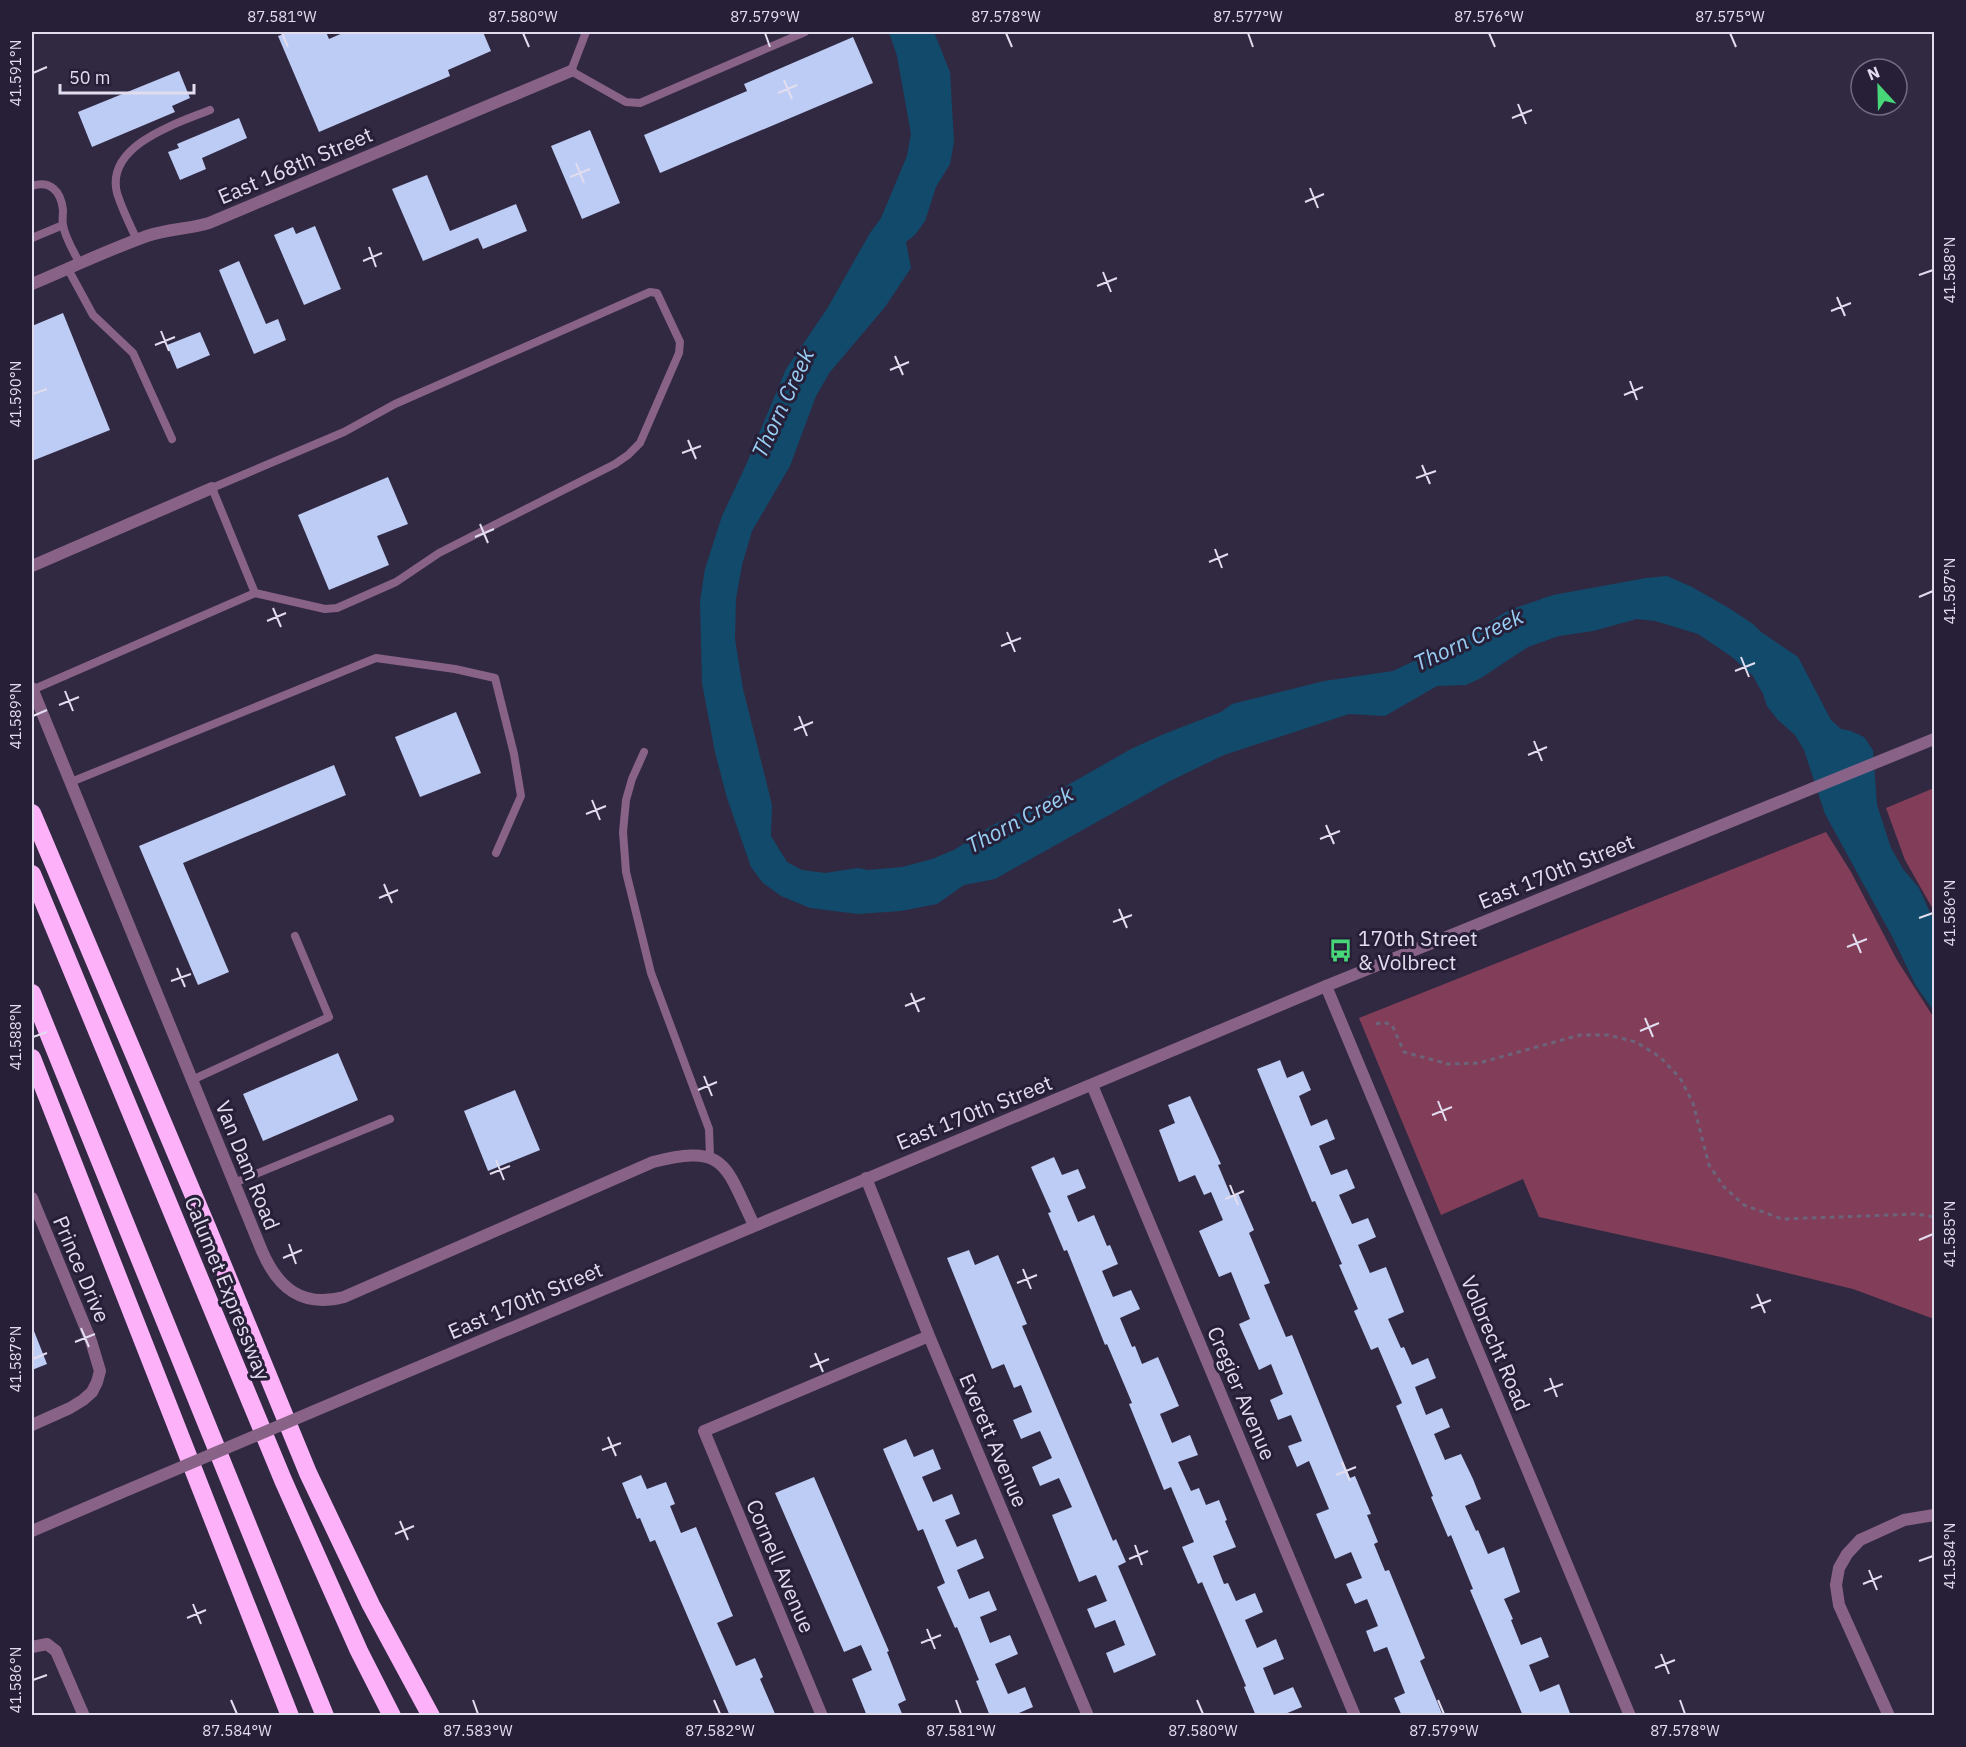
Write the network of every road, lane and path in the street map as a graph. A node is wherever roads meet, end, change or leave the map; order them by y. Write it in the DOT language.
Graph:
graph roads {
  1 [pos="586,32"];
  2 [pos="805,32"];
  3 [pos="571,71"];
  4 [pos="210,110"];
  5 [pos="32,186"];
  6 [pos="63,225"];
  7 [pos="32,238"];
  8 [pos="137,240"];
  9 [pos="74,267"];
  10 [pos="32,284"];
  11 [pos="172,439"];
  12 [pos="212,488"];
  13 [pos="32,566"];
  14 [pos="255,592"];
  15 [pos="32,689"];
  16 [pos="1935,739"];
  17 [pos="644,752"];
  18 [pos="71,782"];
  19 [pos="32,813"];
  20 [pos="496,853"];
  21 [pos="32,874"];
  22 [pos="295,936"];
  23 [pos="1326,987"];
  24 [pos="32,993"];
  25 [pos="1376,1024"];
  26 [pos="32,1058"];
  27 [pos="192,1080"];
  28 [pos="1092,1085"];
  29 [pos="390,1119"];
  30 [pos="710,1157"];
  31 [pos="866,1178"];
  32 [pos="234,1183"];
  33 [pos="32,1198"];
  34 [pos="1935,1217"];
  35 [pos="754,1225"];
  36 [pos="929,1336"];
  37 [pos="32,1425"];
  38 [pos="1935,1515"];
  39 [pos="32,1531"];
  40 [pos="32,1647"];
  41 [pos="84,1716"];
  42 [pos="290,1716"];
  43 [pos="325,1716"];
  44 [pos="392,1716"];
  45 [pos="431,1716"];
  46 [pos="822,1716"];
  47 [pos="1088,1716"];
  48 [pos="1355,1716"];
  49 [pos="1630,1716"];
  50 [pos="1889,1716"];
  1 -- 3 [label="lane"];
  2 -- 3 [label="lane"];
  3 -- 8 [label="street, East 168th Street"];
  4 -- 8 [label="lane"];
  5 -- 6 [label="lane"];
  6 -- 7 [label="lane"];
  6 -- 9 [label="lane"];
  8 -- 9 [label="street, East 168th Street"];
  9 -- 10 [label="street, East 168th Street"];
  9 -- 11 [label="lane"];
  12 -- 13 [label="street"];
  12 -- 14 [label="lane"];
  12 -- 14 [label="lane"];
  14 -- 15 [label="lane"];
  15 -- 18 [label="street, Van Dam Road"];
  16 -- 23 [label="street, East 170th Street"];
  17 -- 30 [label="lane"];
  18 -- 20 [label="lane"];
  18 -- 27 [label="street, Van Dam Road"];
  19 -- 45 [label="highway"];
  21 -- 44 [label="highway, Calumet Expressway"];
  22 -- 27 [label="lane"];
  23 -- 28 [label="street, East 170th Street"];
  23 -- 49 [label="street, Volbrecht Road"];
  24 -- 43 [label="highway"];
  25 -- 34 [label="path"];
  26 -- 42 [label="highway"];
  27 -- 32 [label="street, Van Dam Road"];
  28 -- 31 [label="street, East 170th Street"];
  28 -- 48 [label="street, Cregier Avenue"];
  29 -- 32 [label="lane"];
  30 -- 32 [label="street, Van Dam Road"];
  30 -- 35 [label="street"];
  31 -- 35 [label="street, East 170th Street"];
  31 -- 36 [label="street, Everett Avenue"];
  33 -- 37 [label="street, Prince Drive"];
  35 -- 39 [label="street, East 170th Street, bridge"];
  36 -- 46 [label="street, Cornell Avenue"];
  36 -- 47 [label="street, Everett Avenue"];
  38 -- 50 [label="street"];
  40 -- 41 [label="street"];
}
